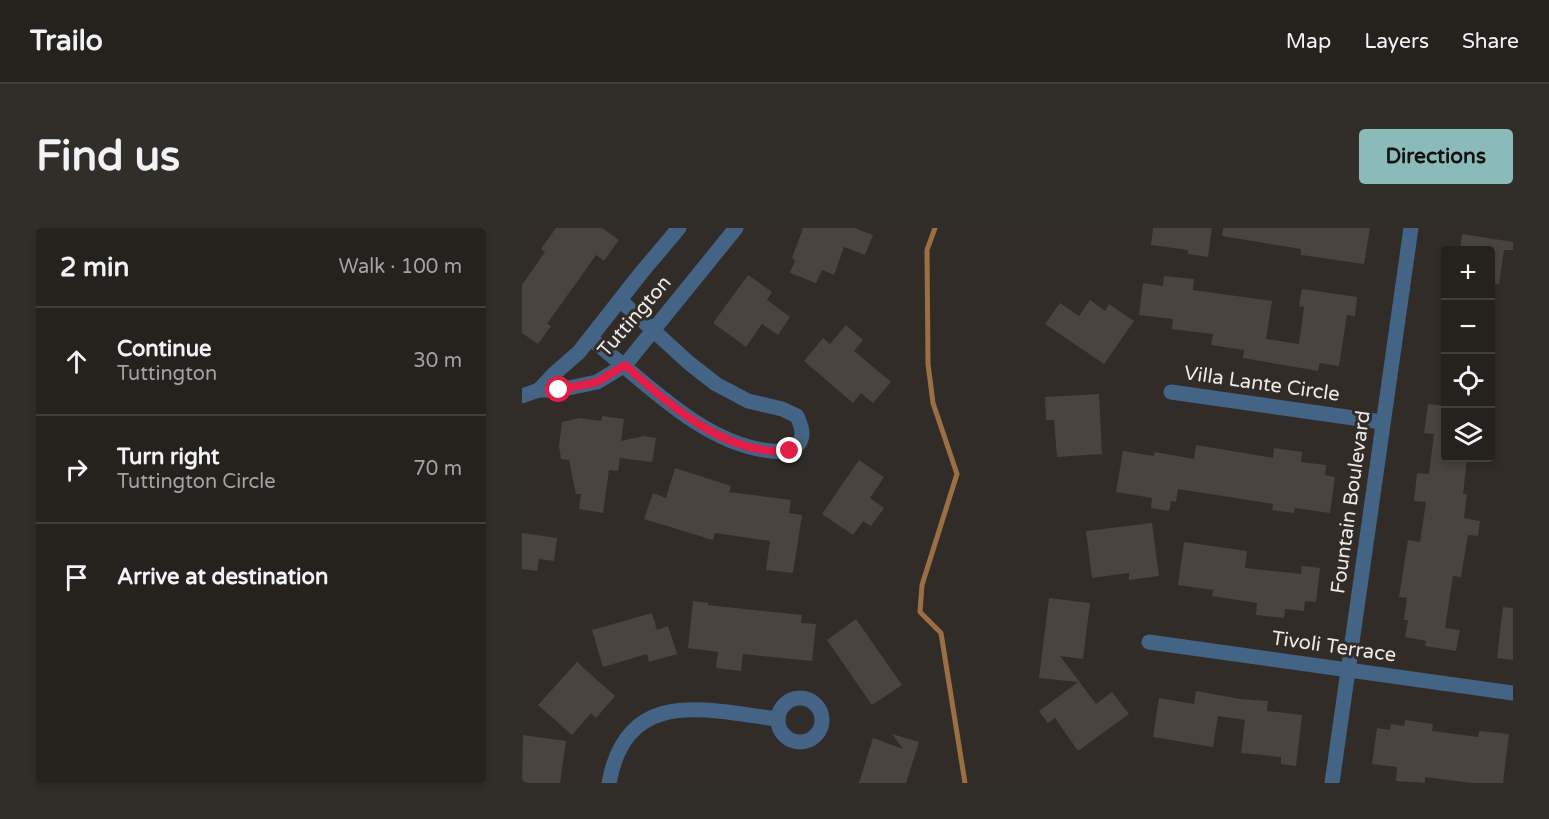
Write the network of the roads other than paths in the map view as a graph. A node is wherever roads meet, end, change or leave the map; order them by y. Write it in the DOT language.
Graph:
graph roads {
  1 [pos="679,228"];
  2 [pos="736,228"];
  3 [pos="1411,228"];
  4 [pos="620,300"];
  5 [pos="653,330"];
  6 [pos="590,338"];
  7 [pos="625,365"];
  8 [pos="539,390"];
  9 [pos="1171,392"];
  10 [pos="522,396"];
  11 [pos="1382,422"];
  12 [pos="1149,642"];
  13 [pos="1347,670"];
  14 [pos="1513,693"];
  15 [pos="778,719"];
  16 [pos="609,783"];
  17 [pos="1332,783"];
  1 -- 4 [label="street, Tuttington"];
  2 -- 5 [label="street, Tuttington"];
  3 -- 11 [label="street, Fountain Boulevard"];
  4 -- 5 [label="street"];
  4 -- 6 [label="street, Tuttington"];
  5 -- 7 [label="street, Tuttington"];
  5 -- 7 [label="street"];
  6 -- 7 [label="street"];
  6 -- 8 [label="street, Tuttington"];
  7 -- 8 [label="street, Tuttington"];
  8 -- 10 [label="street, Tuttington"];
  9 -- 11 [label="street, Villa Lante Circle"];
  11 -- 13 [label="street, Fountain Boulevard"];
  12 -- 13 [label="street, Tivoli Terrace"];
  13 -- 14 [label="street, Tivoli Terrace"];
  13 -- 17 [label="street, Fountain Boulevard"];
  15 -- 16 [label="street"];
}
